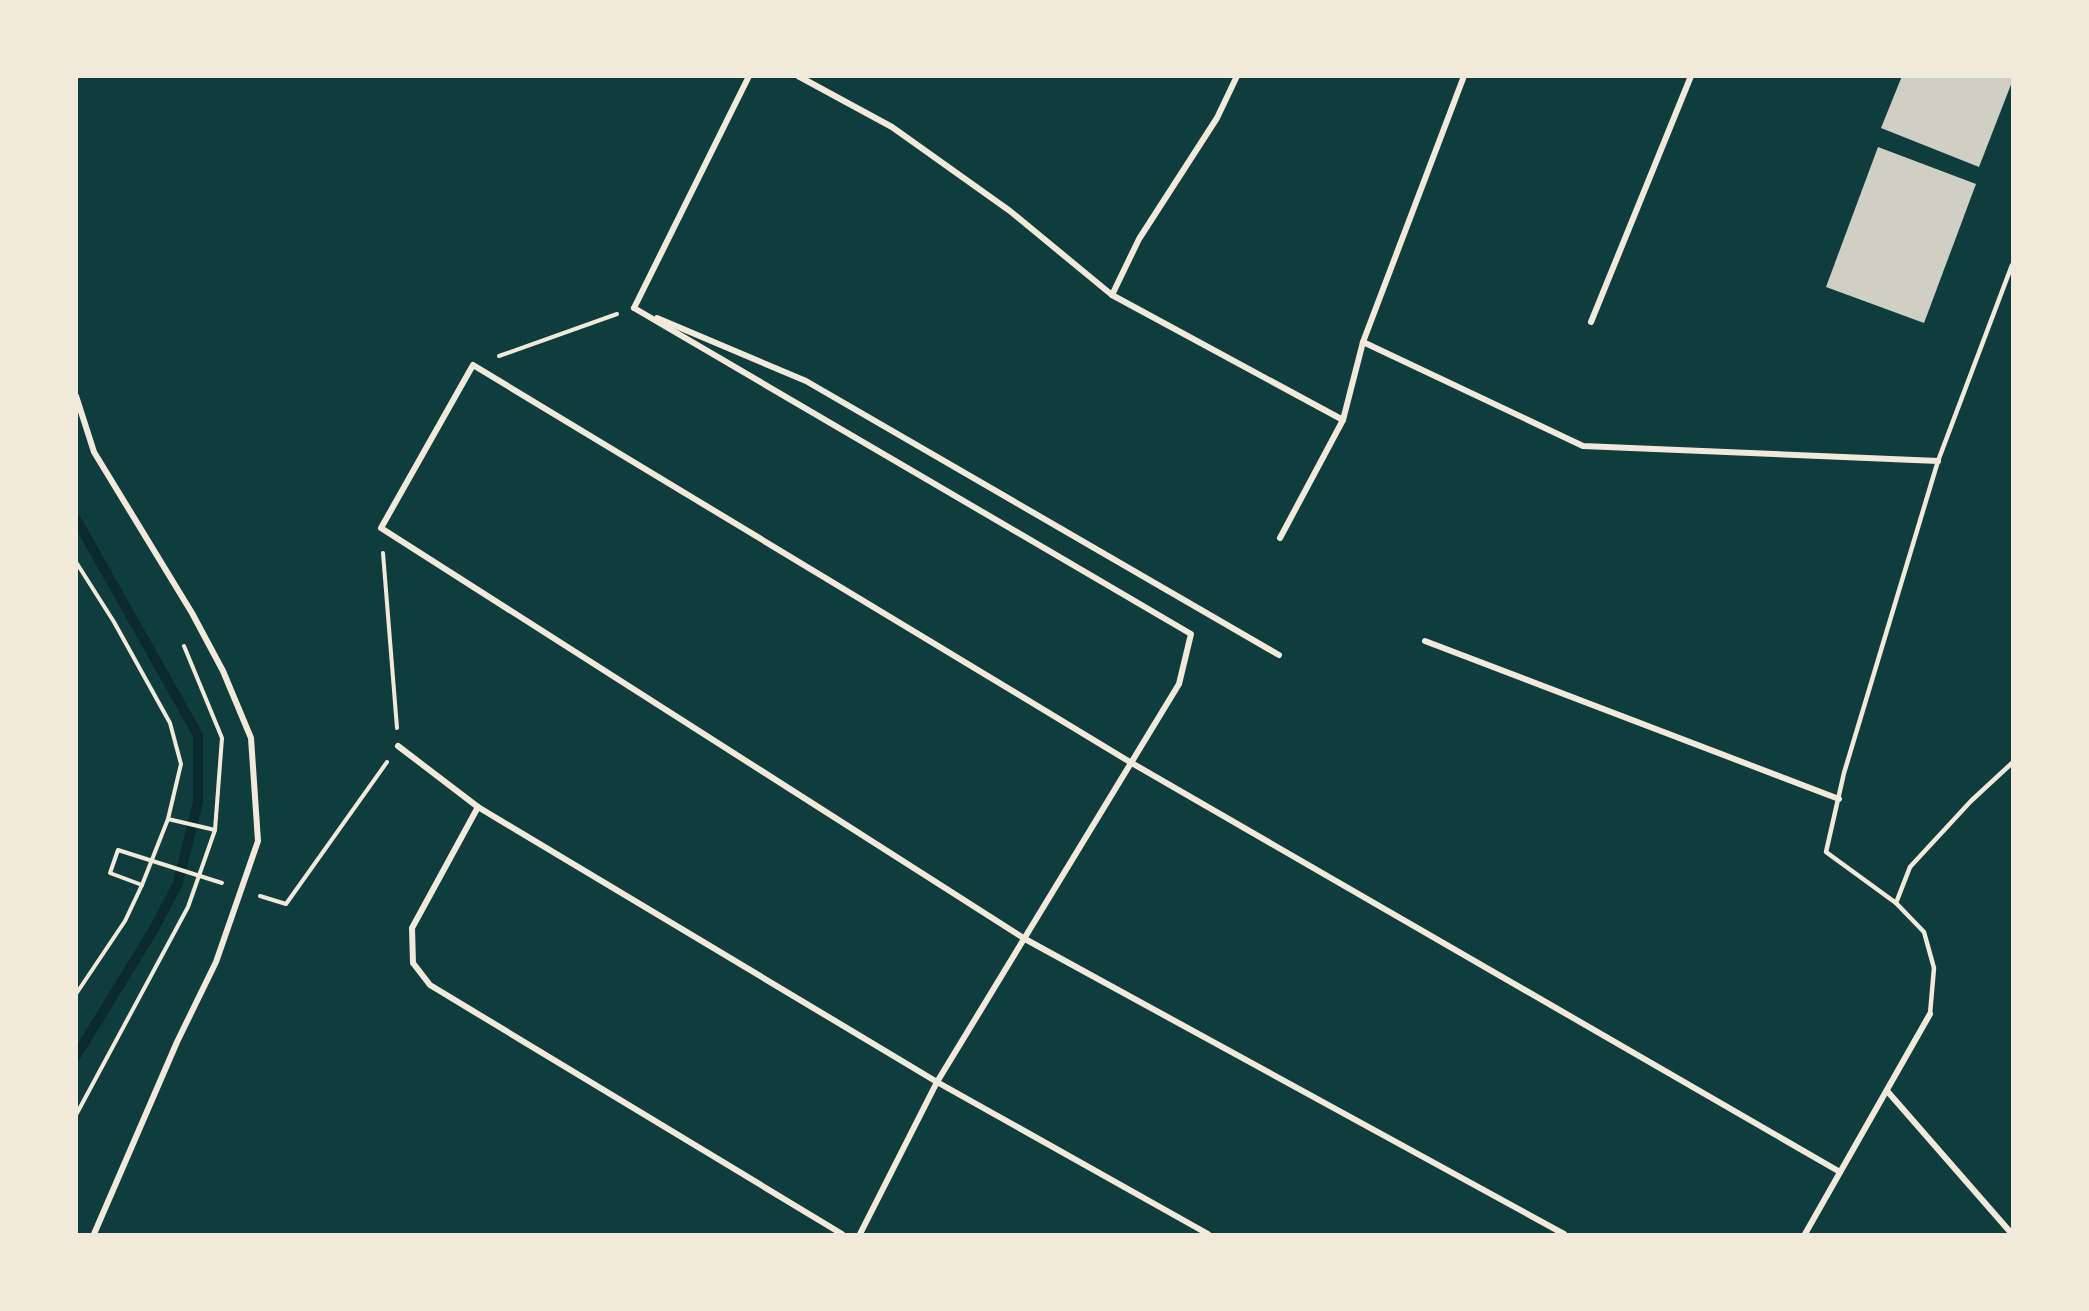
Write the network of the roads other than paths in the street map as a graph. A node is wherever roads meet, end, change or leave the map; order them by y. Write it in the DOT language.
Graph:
graph roads {
  1 [pos="749,76"];
  2 [pos="798,76"];
  3 [pos="1238,76"];
  4 [pos="1464,76"];
  5 [pos="1691,76"];
  6 [pos="2013,265"];
  7 [pos="1112,295"];
  8 [pos="634,308"];
  9 [pos="1591,322"];
  10 [pos="1364,342"];
  11 [pos="76,396"];
  12 [pos="1343,420"];
  13 [pos="1938,461"];
  14 [pos="1280,538"];
  15 [pos="1425,641"];
  16 [pos="1279,655"];
  17 [pos="398,746"];
  18 [pos="1130,762"];
  19 [pos="2013,763"];
  20 [pos="1839,799"];
  21 [pos="478,807"];
  22 [pos="1896,903"];
  23 [pos="1025,939"];
  24 [pos="1930,1014"];
  25 [pos="937,1082"];
  26 [pos="1888,1092"];
  27 [pos="1840,1172"];
  28 [pos="94,1234"];
  29 [pos="842,1234"];
  30 [pos="860,1234"];
  31 [pos="1208,1234"];
  32 [pos="1564,1234"];
  33 [pos="1806,1234"];
  34 [pos="2013,1234"];
  1 -- 8 [label="street"];
  2 -- 7 [label="street"];
  3 -- 7 [label="street"];
  4 -- 10 [label="street"];
  5 -- 9 [label="street"];
  6 -- 13 [label="lane"];
  7 -- 12 [label="street"];
  8 -- 16 [label="street"];
  8 -- 18 [label="street"];
  10 -- 12 [label="street"];
  10 -- 13 [label="street"];
  11 -- 28 [label="street"];
  12 -- 14 [label="street"];
  13 -- 20 [label="lane"];
  15 -- 20 [label="street"];
  17 -- 21 [label="street"];
  18 -- 23 [label="street"];
  18 -- 23 [label="street"];
  18 -- 27 [label="street"];
  19 -- 22 [label="lane"];
  20 -- 22 [label="lane"];
  21 -- 25 [label="street"];
  21 -- 29 [label="street"];
  22 -- 24 [label="lane"];
  23 -- 25 [label="street"];
  23 -- 32 [label="street"];
  24 -- 26 [label="street"];
  25 -- 30 [label="street"];
  25 -- 31 [label="street"];
  26 -- 27 [label="street"];
  26 -- 34 [label="street"];
  27 -- 33 [label="street"];
}
